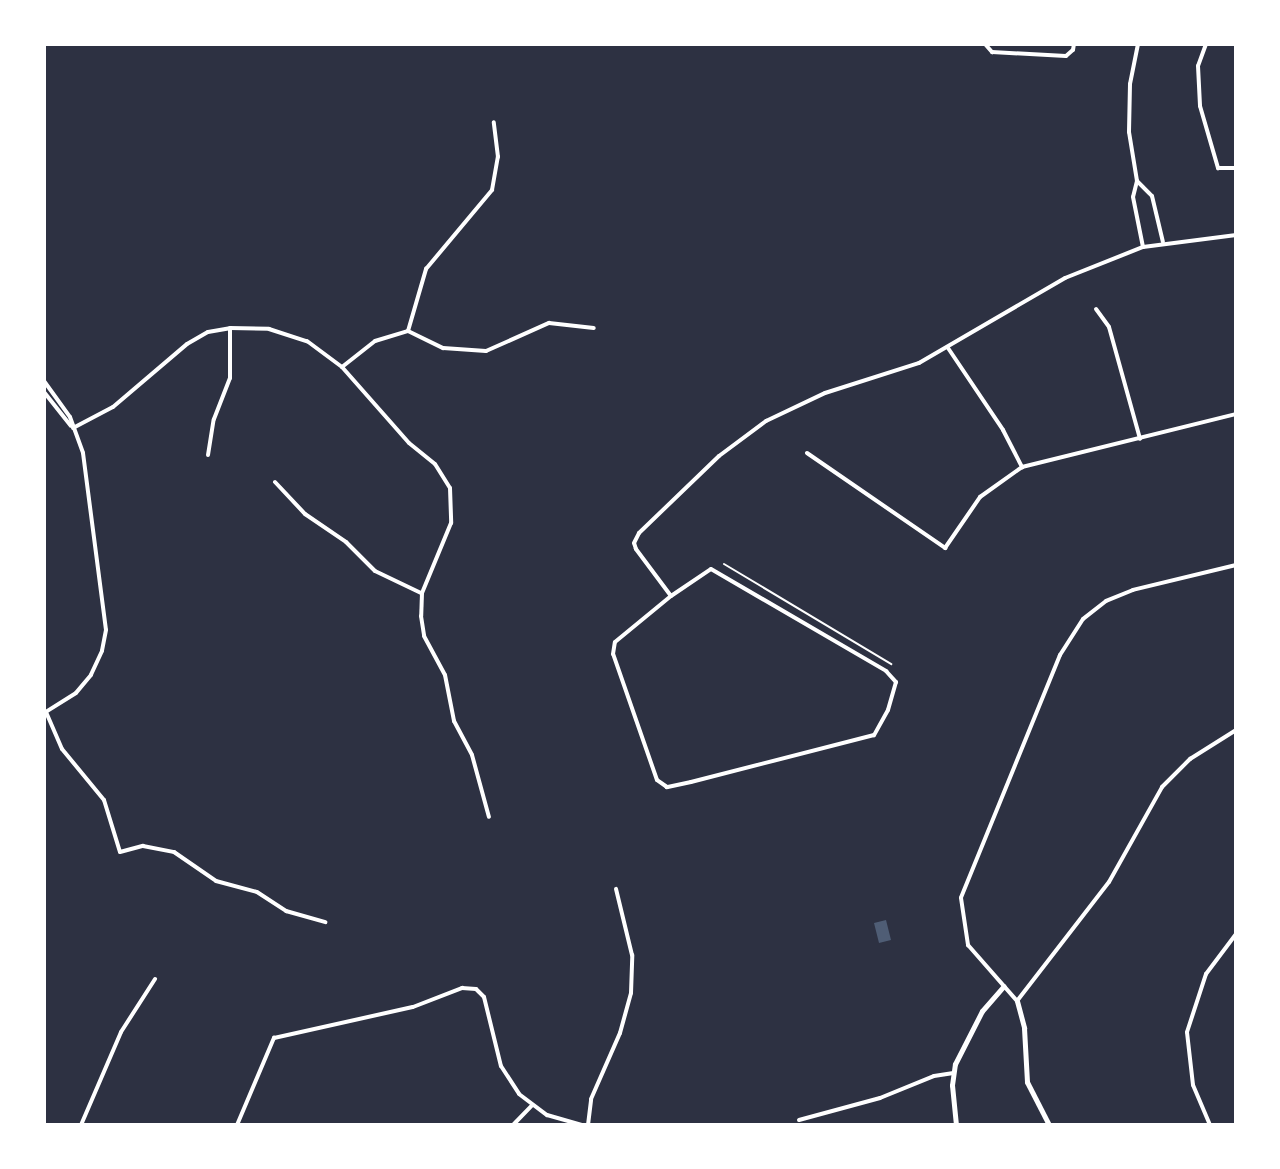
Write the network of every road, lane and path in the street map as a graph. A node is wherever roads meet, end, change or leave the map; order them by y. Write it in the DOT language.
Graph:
graph roads {
  1 [pos="985,44"];
  2 [pos="1074,44"];
  3 [pos="1138,44"];
  4 [pos="1206,44"];
  5 [pos="494,122"];
  6 [pos="1236,168"];
  7 [pos="1137,181"];
  8 [pos="1236,235"];
  9 [pos="1163,242"];
  10 [pos="1143,247"];
  11 [pos="1096,309"];
  12 [pos="230,328"];
  13 [pos="594,328"];
  14 [pos="408,331"];
  15 [pos="948,348"];
  16 [pos="342,367"];
  17 [pos="44,381"];
  18 [pos="44,392"];
  19 [pos="1236,414"];
  20 [pos="73,428"];
  21 [pos="1140,439"];
  22 [pos="807,453"];
  23 [pos="208,455"];
  24 [pos="1022,467"];
  25 [pos="275,482"];
  26 [pos="724,564"];
  27 [pos="1236,565"];
  28 [pos="422,593"];
  29 [pos="671,596"];
  30 [pos="891,664"];
  31 [pos="45,712"];
  32 [pos="1236,730"];
  33 [pos="489,817"];
  34 [pos="616,889"];
  35 [pos="325,922"];
  36 [pos="1236,934"];
  37 [pos="155,979"];
  38 [pos="1004,986"];
  39 [pos="1017,1001"];
  40 [pos="952,1073"];
  41 [pos="532,1105"];
  42 [pos="799,1120"];
  43 [pos="81,1125"];
  44 [pos="237,1125"];
  45 [pos="513,1125"];
  46 [pos="586,1125"];
  47 [pos="956,1125"];
  48 [pos="1049,1125"];
  49 [pos="1210,1125"];
  1 -- 2 [label="street"];
  3 -- 7 [label="street"];
  4 -- 6 [label="street"];
  5 -- 14 [label="street"];
  7 -- 9 [label="street"];
  7 -- 10 [label="street"];
  8 -- 9 [label="street"];
  9 -- 10 [label="street"];
  10 -- 15 [label="street"];
  11 -- 21 [label="street"];
  12 -- 16 [label="street"];
  12 -- 20 [label="street"];
  12 -- 23 [label="street"];
  13 -- 14 [label="street"];
  14 -- 16 [label="street"];
  15 -- 24 [label="street"];
  15 -- 29 [label="street"];
  16 -- 28 [label="street"];
  17 -- 20 [label="street"];
  18 -- 20 [label="street"];
  19 -- 21 [label="street"];
  20 -- 31 [label="street"];
  21 -- 24 [label="street"];
  22 -- 24 [label="street"];
  25 -- 28 [label="street"];
  26 -- 30 [label="path"];
  27 -- 38 [label="street"];
  28 -- 33 [label="street"];
  29 -- 29 [label="street"];
  31 -- 35 [label="street"];
  32 -- 39 [label="street"];
  34 -- 46 [label="street"];
  36 -- 49 [label="street"];
  37 -- 43 [label="street"];
  38 -- 39 [label="street"];
  38 -- 40 [label="street"];
  39 -- 48 [label="street"];
  40 -- 42 [label="street"];
  40 -- 47 [label="street"];
  41 -- 44 [label="street"];
  41 -- 45 [label="street"];
  41 -- 46 [label="street"];
}
